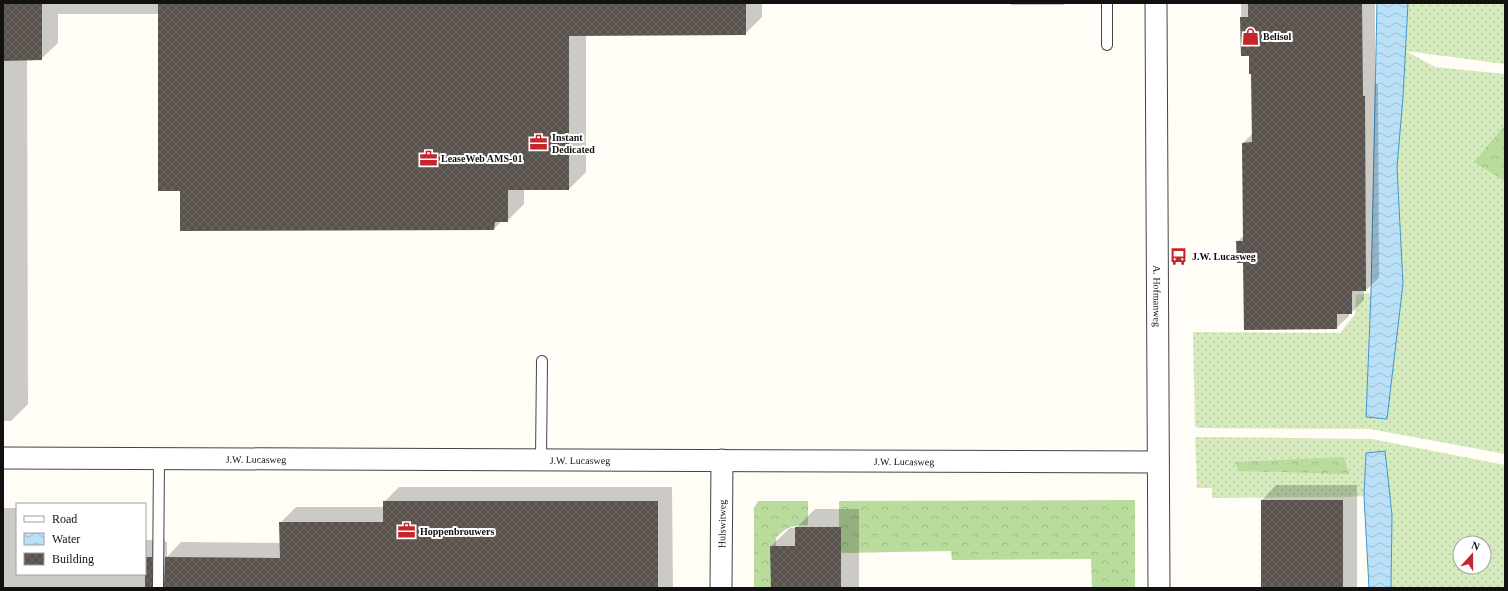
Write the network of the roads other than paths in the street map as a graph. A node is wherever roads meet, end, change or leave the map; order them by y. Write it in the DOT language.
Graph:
graph roads {
  1 [pos="1107,3"];
  2 [pos="1156,3"];
  3 [pos="1107,45"];
  4 [pos="542,361"];
  5 [pos="3,458"];
  6 [pos="159,458"];
  7 [pos="541,459"];
  8 [pos="722,460"];
  9 [pos="1158,462"];
  10 [pos="158,588"];
  11 [pos="721,588"];
  12 [pos="1158,588"];
  1 -- 3 [label="lane"];
  2 -- 9 [label="street, A. Hofmanweg"];
  4 -- 7 [label="lane"];
  5 -- 6 [label="street, J.W. Lucasweg"];
  6 -- 7 [label="street, J.W. Lucasweg"];
  6 -- 10 [label="lane"];
  7 -- 8 [label="street, J.W. Lucasweg"];
  8 -- 9 [label="street, J.W. Lucasweg"];
  8 -- 11 [label="street, Hulswitweg"];
  9 -- 12 [label="street, A. Hofmanweg"];
}
